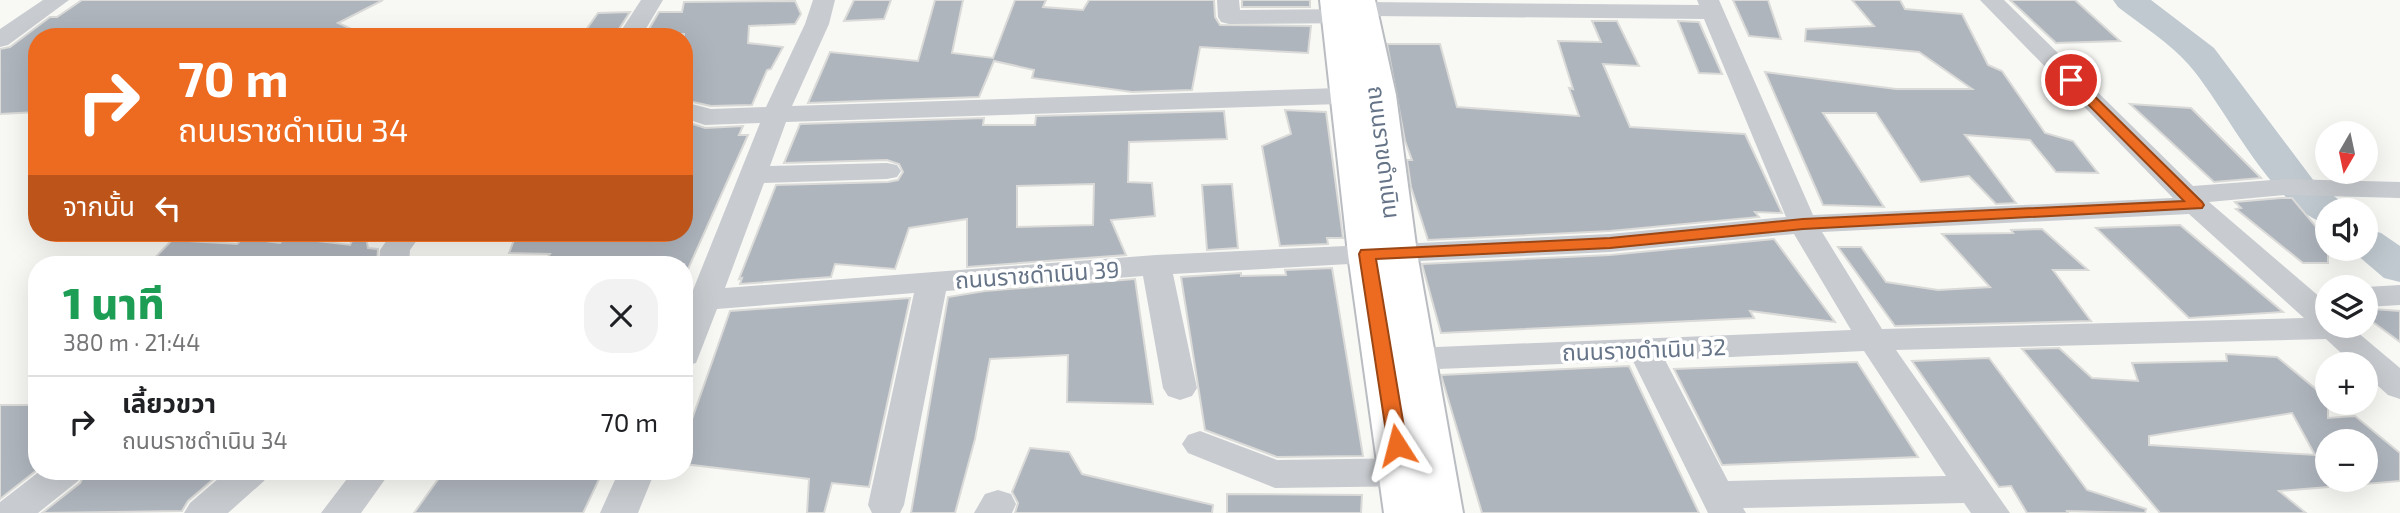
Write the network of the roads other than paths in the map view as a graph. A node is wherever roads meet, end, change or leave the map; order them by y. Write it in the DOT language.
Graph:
graph roads {
  1 [pos="652,0"];
  2 [pos="824,0"];
  3 [pos="1228,0"];
  4 [pos="1991,0"];
  5 [pos="50,6"];
  6 [pos="1711,6"];
  7 [pos="1352,8"];
  8 [pos="0,14"];
  9 [pos="635,28"];
  10 [pos="0,40"];
  11 [pos="1364,95"];
  12 [pos="693,111"];
  13 [pos="776,114"];
  14 [pos="887,171"];
  15 [pos="753,175"];
  16 [pos="2400,190"];
  17 [pos="2191,200"];
  18 [pos="1803,224"];
  19 [pos="1382,253"];
  20 [pos="1156,265"];
  21 [pos="932,282"];
  22 [pos="2400,295"];
  23 [pos="2378,296"];
  24 [pos="696,300"];
  25 [pos="2315,306"];
  26 [pos="2315,316"];
  27 [pos="2349,338"];
  28 [pos="1875,340"];
  29 [pos="1643,349"];
  30 [pos="1413,359"];
  31 [pos="2400,387"];
  32 [pos="1180,388"];
  33 [pos="1200,444"];
  34 [pos="1417,472"];
  35 [pos="54,480"];
  36 [pos="241,480"];
  37 [pos="366,480"];
  38 [pos="632,480"];
  39 [pos="1983,501"];
  40 [pos="1723,504"];
  41 [pos="886,505"];
  42 [pos="12,513"];
  43 [pos="203,513"];
  44 [pos="340,513"];
  45 [pos="619,513"];
  46 [pos="1408,513"];
  47 [pos="1439,513"];
  1 -- 9 [label="street"];
  2 -- 13 [label="street"];
  3 -- 7 [label="street"];
  4 -- 17 [label="street"];
  5 -- 8 [label="street"];
  5 -- 10 [label="street"];
  6 -- 7 [label="street"];
  6 -- 18 [label="street"];
  7 -- 11 [label="main road, ถนนราขดำเนิน"];
  11 -- 13 [label="street"];
  11 -- 19 [label="main road, ถนนราขดำเนิน"];
  12 -- 13 [label="street"];
  13 -- 15 [label="street"];
  14 -- 15 [label="street"];
  15 -- 24 [label="street"];
  16 -- 17 [label="street, ถนนราชดำเนิน 39"];
  17 -- 18 [label="street, ถนนราชดำเนิน 39"];
  17 -- 25 [label="street"];
  18 -- 19 [label="street, ถนนราชดำเนิน 39"];
  18 -- 28 [label="street"];
  19 -- 20 [label="street, ถนนราชดำเนิน 39"];
  19 -- 30 [label="main road, ถนนราขดำเนิน"];
  19 -- 34 [label="main road, ถนนราขดำเนิน"];
  20 -- 21 [label="street, ถนนราชดำเนิน 39"];
  20 -- 32 [label="street"];
  21 -- 24 [label="street, ถนนราชดำเนิน 39"];
  21 -- 41 [label="street"];
  22 -- 23 [label="street"];
  26 -- 28 [label="street, ถนนราขดำเนิน 32"];
  27 -- 31 [label="street"];
  28 -- 29 [label="street, ถนนราขดำเนิน 32"];
  28 -- 39 [label="street"];
  29 -- 30 [label="street, ถนนราขดำเนิน 32"];
  29 -- 40 [label="street"];
  30 -- 34 [label="main road, ถนนราขดำเนิน"];
  33 -- 34 [label="street"];
  34 -- 46 [label="main road, ถนนราขดำเนิน"];
  34 -- 47 [label="main road, ถนนราขดำเนิน"];
  35 -- 42 [label="street"];
  36 -- 43 [label="street"];
  37 -- 44 [label="street"];
  38 -- 45 [label="street"];
  39 -- 40 [label="street"];
}
